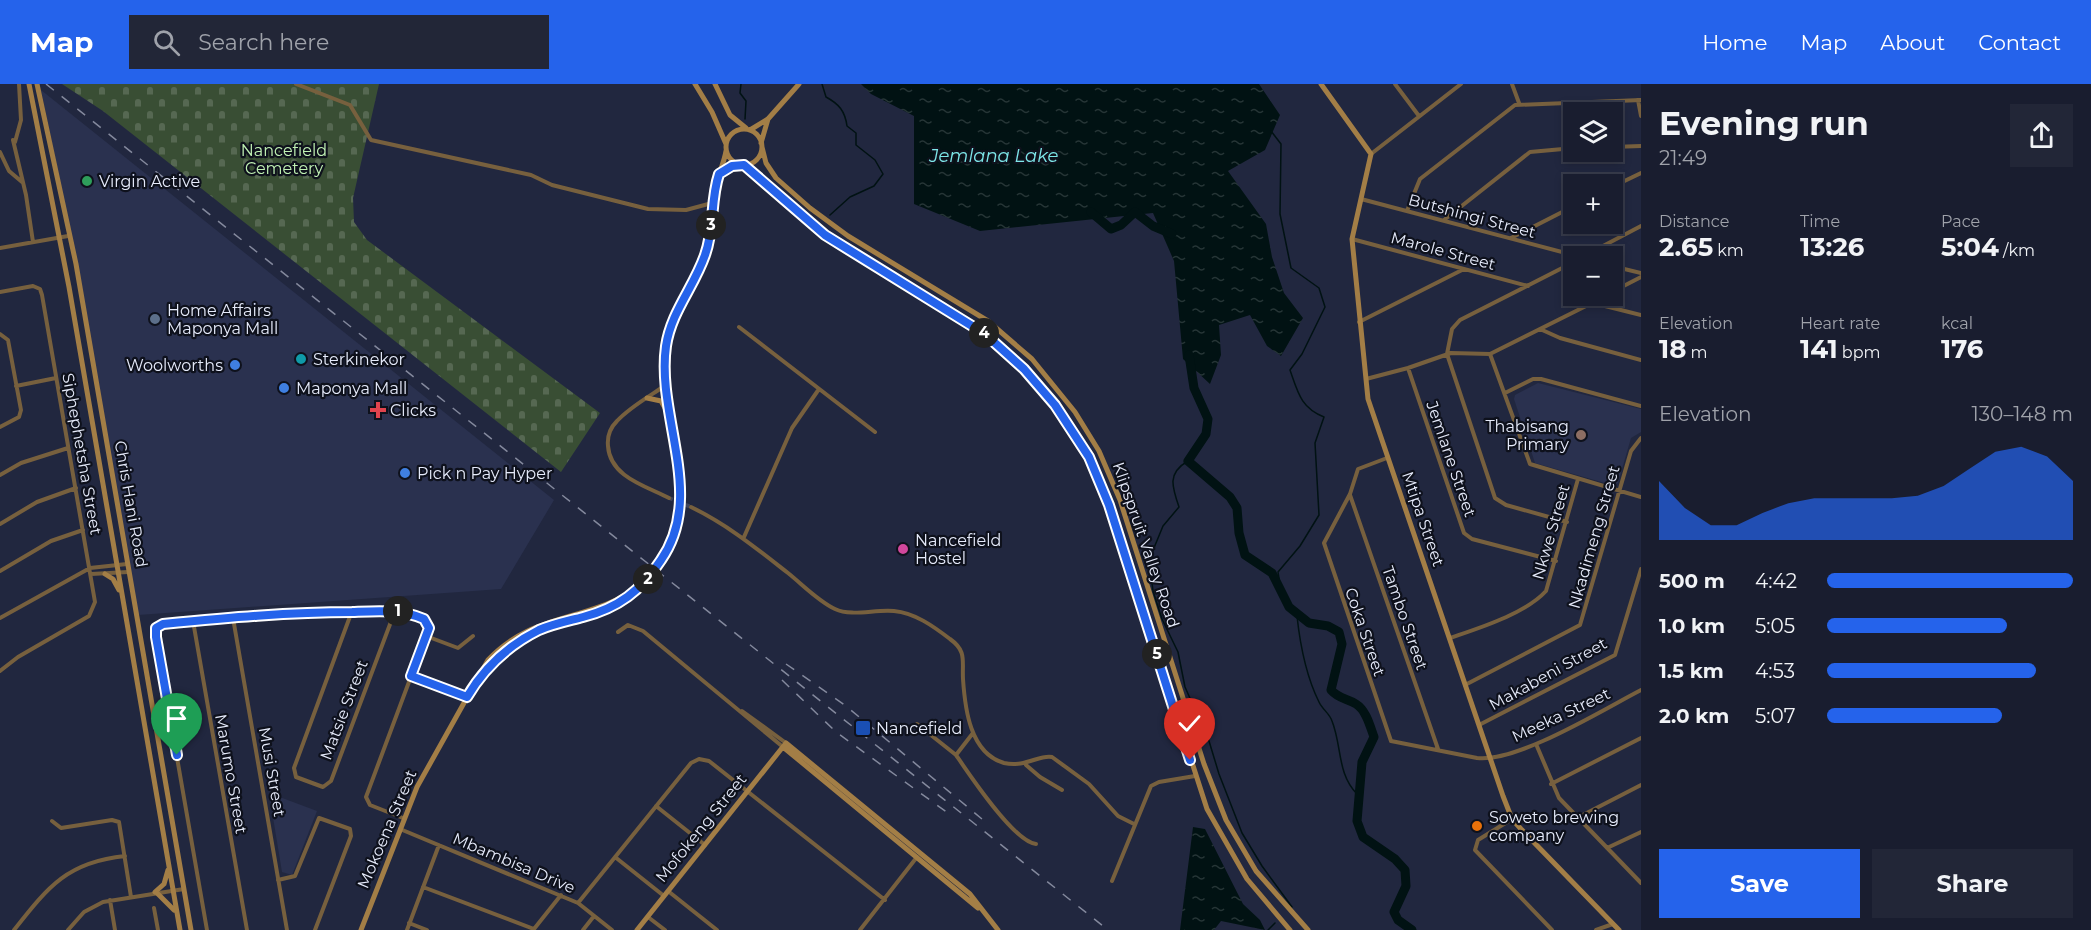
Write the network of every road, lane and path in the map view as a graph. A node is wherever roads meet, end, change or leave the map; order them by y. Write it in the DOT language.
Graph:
graph roads {
  1 [pos="19,84"];
  2 [pos="29,84"];
  3 [pos="37,84"];
  4 [pos="296,84"];
  5 [pos="695,84"];
  6 [pos="715,84"];
  7 [pos="799,84"];
  8 [pos="1321,84"];
  9 [pos="1395,84"];
  10 [pos="1461,84"];
  11 [pos="1512,84"];
  12 [pos="1640,100"];
  13 [pos="1519,104"];
  14 [pos="1419,116"];
  15 [pos="1641,116"];
  16 [pos="768,119"];
  17 [pos="749,129"];
  18 [pos="726,144"];
  19 [pos="762,145"];
  20 [pos="1641,146"];
  21 [pos="1623,147"];
  22 [pos="1563,149"];
  23 [pos="726,151"];
  24 [pos="0,152"];
  25 [pos="1371,154"];
  26 [pos="741,165"];
  27 [pos="1641,173"];
  28 [pos="719,174"];
  29 [pos="22,182"];
  30 [pos="1623,182"];
  31 [pos="1361,199"];
  32 [pos="712,203"];
  33 [pos="1407,211"];
  34 [pos="1563,212"];
  35 [pos="1444,220"];
  36 [pos="1641,226"];
  37 [pos="68,236"];
  38 [pos="59,238"];
  39 [pos="1510,238"];
  40 [pos="1352,239"];
  41 [pos="33,242"];
  42 [pos="1603,246"];
  43 [pos="0,248"];
  44 [pos="1563,252"];
  45 [pos="1464,268"];
  46 [pos="1563,268"];
  47 [pos="1623,269"];
  48 [pos="1641,275"];
  49 [pos="1528,286"];
  50 [pos="1623,286"];
  51 [pos="0,292"];
  52 [pos="1587,306"];
  53 [pos="1605,306"];
  54 [pos="1641,315"];
  55 [pos="1359,322"];
  56 [pos="739,327"];
  57 [pos="1540,329"];
  58 [pos="0,334"];
  59 [pos="1447,354"];
  60 [pos="1490,354"];
  61 [pos="1641,360"];
  62 [pos="1408,368"];
  63 [pos="56,378"];
  64 [pos="1365,379"];
  65 [pos="667,384"];
  66 [pos="16,386"];
  67 [pos="819,389"];
  68 [pos="1505,393"];
  69 [pos="647,398"];
  70 [pos="1641,406"];
  71 [pos="672,422"];
  72 [pos="0,427"];
  73 [pos="875,432"];
  74 [pos="1641,438"];
  75 [pos="68,448"];
  76 [pos="1387,458"];
  77 [pos="0,475"];
  78 [pos="1578,479"];
  79 [pos="75,489"];
  80 [pos="1620,491"];
  81 [pos="1350,494"];
  82 [pos="1641,497"];
  83 [pos="669,498"];
  84 [pos="691,507"];
  85 [pos="1567,522"];
  86 [pos="0,524"];
  87 [pos="83,530"];
  88 [pos="744,537"];
  89 [pos="1556,561"];
  90 [pos="127,564"];
  91 [pos="117,566"];
  92 [pos="90,568"];
  93 [pos="1641,569"];
  94 [pos="0,571"];
  95 [pos="85,572"];
  96 [pos="128,572"];
  97 [pos="118,573"];
  98 [pos="92,574"];
  99 [pos="105,574"];
  100 [pos="122,597"];
  101 [pos="395,611"];
  102 [pos="352,612"];
  103 [pos="0,618"];
  104 [pos="233,618"];
  105 [pos="194,621"];
  106 [pos="618,632"];
  107 [pos="426,636"];
  108 [pos="473,636"];
  109 [pos="1449,638"];
  110 [pos="0,671"];
  111 [pos="411,676"];
  112 [pos="1465,685"];
  113 [pos="1641,690"];
  114 [pos="467,697"];
  115 [pos="917,724"];
  116 [pos="1479,725"];
  117 [pos="973,733"];
  118 [pos="1641,738"];
  119 [pos="1536,744"];
  120 [pos="784,745"];
  121 [pos="1438,749"];
  122 [pos="956,755"];
  123 [pos="1490,758"];
  124 [pos="1025,764"];
  125 [pos="1195,776"];
  126 [pos="1551,784"];
  127 [pos="1641,785"];
  128 [pos="1062,790"];
  129 [pos="747,792"];
  130 [pos="656,806"];
  131 [pos="403,818"];
  132 [pos="1577,818"];
  133 [pos="1512,819"];
  134 [pos="52,821"];
  135 [pos="1134,824"];
  136 [pos="399,828"];
  137 [pos="1641,832"];
  138 [pos="1036,844"];
  139 [pos="439,845"];
  140 [pos="705,845"];
  141 [pos="1607,848"];
  142 [pos="125,856"];
  143 [pos="615,857"];
  144 [pos="917,857"];
  145 [pos="169,867"];
  146 [pos="278,880"];
  147 [pos="1112,881"];
  148 [pos="1641,883"];
  149 [pos="423,887"];
  150 [pos="184,889"];
  151 [pos="173,891"];
  152 [pos="156,893"];
  153 [pos="666,893"];
  154 [pos="561,895"];
  155 [pos="131,897"];
  156 [pos="110,900"];
  157 [pos="885,900"];
  158 [pos="578,903"];
  159 [pos="154,908"];
  160 [pos="594,916"];
  161 [pos="177,917"];
  162 [pos="648,917"];
  163 [pos="409,923"];
  164 [pos="994,924"];
  165 [pos="1613,924"];
  166 [pos="533,929"];
  167 [pos="14,930"];
  168 [pos="68,930"];
  169 [pos="115,930"];
  170 [pos="158,930"];
  171 [pos="180,930"];
  172 [pos="191,930"];
  173 [pos="207,930"];
  174 [pos="247,930"];
  175 [pos="287,930"];
  176 [pos="315,930"];
  177 [pos="361,930"];
  178 [pos="407,930"];
  179 [pos="427,930"];
  180 [pos="583,930"];
  181 [pos="612,930"];
  182 [pos="637,930"];
  183 [pos="665,930"];
  184 [pos="717,930"];
  185 [pos="860,930"];
  186 [pos="998,930"];
  187 [pos="1290,930"];
  188 [pos="1308,930"];
  189 [pos="1552,930"];
  190 [pos="1596,930"];
  191 [pos="1619,930"];
  1 -- 29 [label="street"];
  2 -- 38 [label="main road, Chris Hani Road"];
  3 -- 37 [label="main road, Chris Hani Road"];
  4 -- 32 [label="street"];
  5 -- 18 [label="main road"];
  6 -- 17 [label="main road"];
  7 -- 16 [label="main road"];
  8 -- 25 [label="main road"];
  9 -- 14 [label="street"];
  10 -- 14 [label="street"];
  11 -- 13 [label="street"];
  12 -- 13 [label="street"];
  12 -- 15 [label="street"];
  13 -- 33 [label="street"];
  14 -- 25 [label="street"];
  16 -- 17 [label="main road"];
  16 -- 19 [label="main road"];
  17 -- 18 [label="main road"];
  17 -- 19 [label="main road"];
  18 -- 23 [label="main road"];
  19 -- 26 [label="main road"];
  19 -- 188 [label="main road, Klipspruit Valley Road"];
  20 -- 21 [label="street"];
  22 -- 35 [label="street"];
  23 -- 26 [label="main road"];
  23 -- 28 [label="main road, Mokoena Street"];
  24 -- 29 [label="street"];
  25 -- 31 [label="main road, Mtipa Street"];
  26 -- 28 [label="main road"];
  26 -- 125 [label="main road, Klipspruit Valley Road"];
  27 -- 30 [label="street"];
  28 -- 32 [label="main road, Mokoena Street"];
  29 -- 41 [label="street"];
  31 -- 33 [label="street, Butshingi Street"];
  31 -- 40 [label="main road, Mtipa Street"];
  32 -- 65 [label="main road, Mokoena Street"];
  33 -- 35 [label="street, Butshingi Street"];
  34 -- 39 [label="street"];
  35 -- 39 [label="street, Butshingi Street"];
  36 -- 42 [label="street"];
  37 -- 38 [label="street"];
  37 -- 90 [label="main road, Chris Hani Road"];
  38 -- 41 [label="street"];
  38 -- 91 [label="main road, Chris Hani Road"];
  39 -- 44 [label="street, Butshingi Street"];
  40 -- 45 [label="street, Marole Street"];
  40 -- 55 [label="main road, Mtipa Street"];
  41 -- 43 [label="street"];
  45 -- 49 [label="street, Marole Street"];
  45 -- 55 [label="street"];
  46 -- 49 [label="street"];
  47 -- 48 [label="street"];
  48 -- 50 [label="street"];
  49 -- 59 [label="street"];
  51 -- 63 [label="street, Siphephetsha Street"];
  52 -- 57 [label="street"];
  53 -- 54 [label="street"];
  55 -- 64 [label="main road, Mtipa Street"];
  56 -- 67 [label="street"];
  57 -- 60 [label="street"];
  57 -- 61 [label="street"];
  58 -- 66 [label="street"];
  59 -- 60 [label="street"];
  59 -- 62 [label="street"];
  59 -- 85 [label="street"];
  60 -- 68 [label="street"];
  62 -- 64 [label="street"];
  62 -- 89 [label="street, Jemlane Street"];
  63 -- 66 [label="street"];
  63 -- 75 [label="street, Siphephetsha Street"];
  64 -- 76 [label="main road, Mtipa Street"];
  65 -- 69 [label="street"];
  65 -- 71 [label="main road, Mokoena Street"];
  66 -- 72 [label="street"];
  67 -- 73 [label="street"];
  67 -- 88 [label="street"];
  68 -- 70 [label="street"];
  68 -- 78 [label="street"];
  69 -- 71 [label="main road"];
  69 -- 83 [label="street"];
  71 -- 114 [label="main road, Mokoena Street"];
  74 -- 80 [label="street, Nkadimeng Street"];
  75 -- 77 [label="street"];
  75 -- 79 [label="street, Siphephetsha Street"];
  76 -- 81 [label="street, Coka Street"];
  76 -- 109 [label="main road, Mtipa Street"];
  78 -- 80 [label="street"];
  78 -- 85 [label="street, Nkwe Street"];
  79 -- 86 [label="street"];
  79 -- 87 [label="street, Siphephetsha Street"];
  80 -- 82 [label="street"];
  80 -- 112 [label="street, Nkadimeng Street"];
  81 -- 121 [label="street, Tambo Street"];
  81 -- 121 [label="street, Coka Street"];
  84 -- 88 [label="street"];
  85 -- 89 [label="street, Nkwe Street"];
  87 -- 92 [label="street, Siphephetsha Street"];
  87 -- 94 [label="street"];
  88 -- 117 [label="street"];
  89 -- 109 [label="street, Nkwe Street"];
  90 -- 91 [label="street"];
  90 -- 96 [label="main road, Chris Hani Road"];
  91 -- 92 [label="street"];
  91 -- 97 [label="main road, Chris Hani Road"];
  92 -- 95 [label="street"];
  92 -- 98 [label="street, Siphephetsha Street"];
  93 -- 116 [label="street, Makabeni Street"];
  95 -- 98 [label="street"];
  95 -- 103 [label="street"];
  96 -- 97 [label="street"];
  96 -- 150 [label="main road, Chris Hani Road"];
  97 -- 99 [label="street"];
  97 -- 100 [label="main road, Chris Hani Road"];
  98 -- 99 [label="street"];
  98 -- 110 [label="street, Siphephetsha Street"];
  99 -- 100 [label="main road"];
  100 -- 145 [label="main road, Chris Hani Road"];
  101 -- 102 [label="street"];
  101 -- 102 [label="street, Matsie Street"];
  101 -- 107 [label="street"];
  102 -- 104 [label="street"];
  104 -- 105 [label="street"];
  104 -- 146 [label="street, Musi Street"];
  105 -- 173 [label="street"];
  105 -- 174 [label="street, Marumo Street"];
  106 -- 120 [label="street"];
  107 -- 108 [label="street"];
  107 -- 111 [label="street"];
  109 -- 112 [label="main road, Mtipa Street"];
  111 -- 114 [label="street"];
  111 -- 131 [label="street"];
  112 -- 116 [label="main road, Mtipa Street"];
  113 -- 119 [label="street, Meeka Street"];
  114 -- 131 [label="main road, Mokoena Street"];
  115 -- 122 [label="street"];
  116 -- 123 [label="main road, Mtipa Street"];
  117 -- 122 [label="street"];
  117 -- 124 [label="street"];
  118 -- 126 [label="street"];
  119 -- 123 [label="street, Meeka Street"];
  119 -- 126 [label="street"];
  120 -- 129 [label="main road, Mofokeng Street"];
  120 -- 144 [label="main road"];
  120 -- 164 [label="main road"];
  121 -- 123 [label="street, Coka Street"];
  122 -- 138 [label="street"];
  123 -- 133 [label="main road, Mtipa Street"];
  124 -- 128 [label="street"];
  124 -- 135 [label="street"];
  125 -- 135 [label="street"];
  125 -- 187 [label="main road, Klipspruit Valley Road"];
  126 -- 132 [label="street"];
  127 -- 132 [label="street"];
  129 -- 130 [label="street"];
  129 -- 140 [label="main road, Mofokeng Street"];
  129 -- 157 [label="street"];
  130 -- 140 [label="street"];
  130 -- 143 [label="street"];
  131 -- 136 [label="main road, Mokoena Street"];
  132 -- 141 [label="street"];
  133 -- 165 [label="main road, Mtipa Street"];
  133 -- 189 [label="street"];
  134 -- 142 [label="street"];
  135 -- 147 [label="street"];
  136 -- 139 [label="street, Mbambisa Drive"];
  136 -- 177 [label="main road, Mokoena Street"];
  137 -- 141 [label="street"];
  139 -- 149 [label="street"];
  139 -- 154 [label="street, Mbambisa Drive"];
  140 -- 153 [label="main road, Mofokeng Street"];
  141 -- 148 [label="street"];
  142 -- 155 [label="street"];
  142 -- 167 [label="street"];
  143 -- 153 [label="street"];
  143 -- 158 [label="street"];
  144 -- 157 [label="street"];
  144 -- 164 [label="main road"];
  145 -- 151 [label="main road, Chris Hani Road"];
  145 -- 152 [label="main road"];
  146 -- 175 [label="street, Musi Street"];
  146 -- 176 [label="street"];
  149 -- 163 [label="street"];
  149 -- 166 [label="street"];
  150 -- 151 [label="street"];
  150 -- 172 [label="main road, Chris Hani Road"];
  151 -- 152 [label="street"];
  151 -- 161 [label="main road, Chris Hani Road"];
  152 -- 155 [label="street"];
  152 -- 161 [label="main road"];
  153 -- 162 [label="main road, Mofokeng Street"];
  153 -- 184 [label="street"];
  154 -- 158 [label="street, Mbambisa Drive"];
  154 -- 166 [label="street"];
  155 -- 156 [label="street"];
  156 -- 168 [label="street"];
  156 -- 169 [label="street"];
  157 -- 185 [label="street"];
  158 -- 160 [label="street, Mbambisa Drive"];
  159 -- 170 [label="street"];
  160 -- 180 [label="street"];
  160 -- 181 [label="street, Mbambisa Drive"];
  161 -- 171 [label="main road, Chris Hani Road"];
  162 -- 182 [label="main road, Mofokeng Street"];
  162 -- 183 [label="street"];
  163 -- 178 [label="street"];
  163 -- 179 [label="street"];
  164 -- 186 [label="main road"];
  165 -- 190 [label="street"];
  165 -- 191 [label="main road, Mtipa Street"];
}
